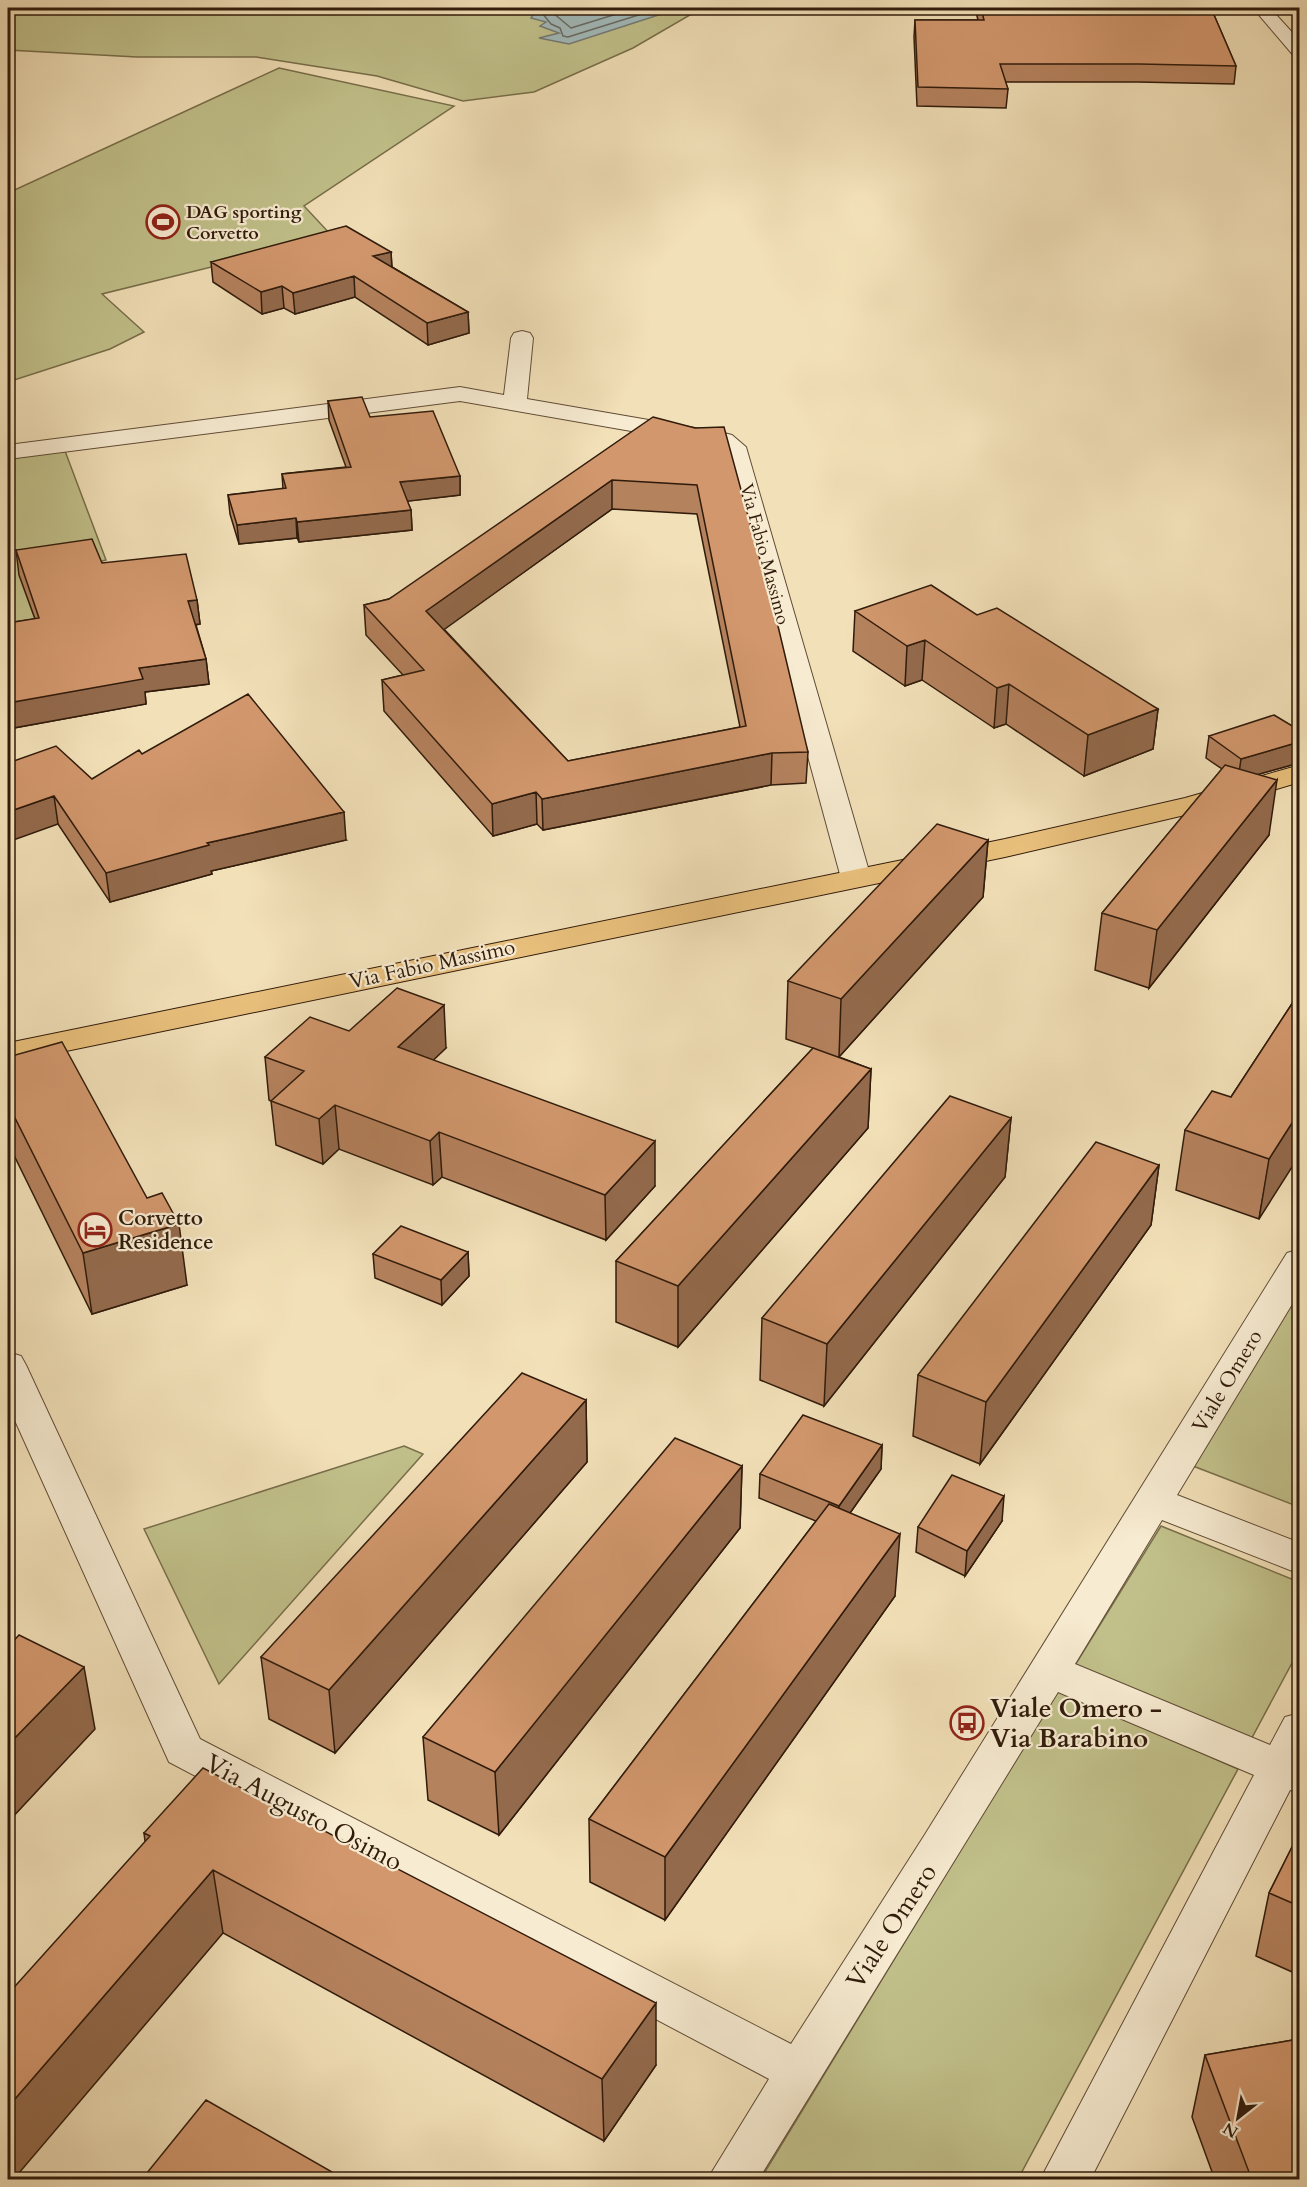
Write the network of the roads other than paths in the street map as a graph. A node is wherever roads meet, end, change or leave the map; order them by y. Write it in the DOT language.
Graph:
graph roads {
  1 [pos="1261,8"];
  2 [pos="1299,52"];
  3 [pos="522,338"];
  4 [pos="515,402"];
  5 [pos="8,452"];
  6 [pos="1299,773"];
  7 [pos="856,878"];
  8 [pos="8,1053"];
  9 [pos="1299,1261"];
  10 [pos="8,1365"];
  11 [pos="1154,1501"];
  12 [pos="1299,1559"];
  13 [pos="1050,1671"];
  14 [pos="1299,1729"];
  15 [pos="1289,1772"];
  16 [pos="799,2071"];
  17 [pos="731,2180"];
  18 [pos="1064,2180"];
  1 -- 2 [label="street"];
  3 -- 4 [label="street"];
  4 -- 5 [label="street"];
  4 -- 7 [label="street, Via Fabio Massimo"];
  6 -- 7 [label="main road, Via Fabio Massimo"];
  7 -- 8 [label="main road, Via Fabio Massimo"];
  9 -- 11 [label="street, Viale Omero"];
  10 -- 16 [label="street, Via Augusto Osimo"];
  11 -- 12 [label="street"];
  11 -- 13 [label="street, Viale Omero"];
  13 -- 15 [label="street"];
  13 -- 16 [label="street, Viale Omero"];
  14 -- 15 [label="street"];
  15 -- 18 [label="street"];
  16 -- 17 [label="street, Viale Omero"];
}
